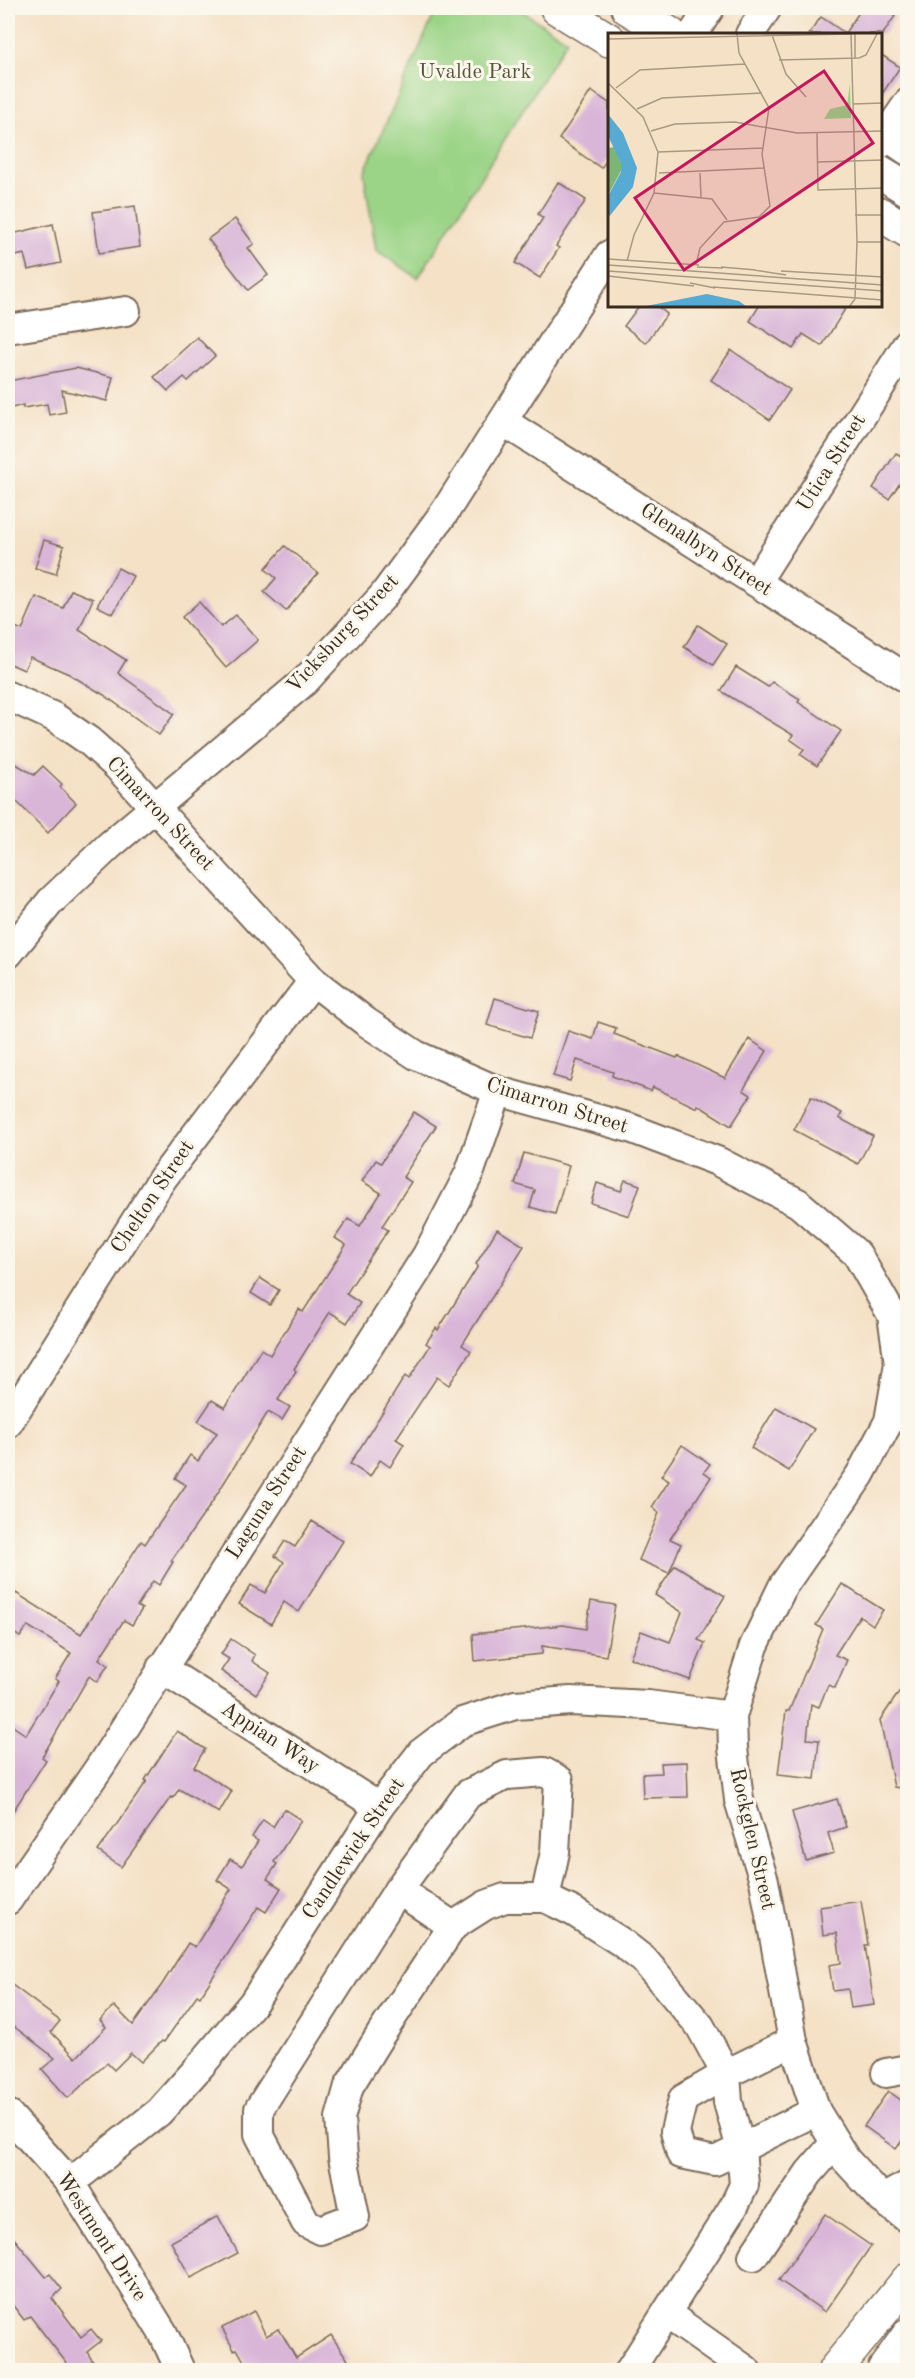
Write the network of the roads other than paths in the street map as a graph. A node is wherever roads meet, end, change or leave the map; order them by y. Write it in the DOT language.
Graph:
graph roads {
  1 [pos="557,8"];
  2 [pos="710,8"];
  3 [pos="767,8"];
  4 [pos="634,9"];
  5 [pos="669,33"];
  6 [pos="694,33"];
  7 [pos="751,33"];
  8 [pos="608,39"];
  9 [pos="908,103"];
  10 [pos="891,144"];
  11 [pos="882,173"];
  12 [pos="908,189"];
  13 [pos="882,214"];
  14 [pos="908,231"];
  15 [pos="608,257"];
  16 [pos="126,311"];
  17 [pos="8,329"];
  18 [pos="908,343"];
  19 [pos="504,422"];
  20 [pos="756,582"];
  21 [pos="908,679"];
  22 [pos="8,696"];
  23 [pos="155,807"];
  24 [pos="8,954"];
  25 [pos="313,981"];
  26 [pos="498,1091"];
  27 [pos="895,1389"];
  28 [pos="8,1423"];
  29 [pos="161,1668"];
  30 [pos="732,1716"];
  31 [pos="379,1808"];
  32 [pos="398,1890"];
  33 [pos="546,1898"];
  34 [pos="8,1900"];
  35 [pos="453,1926"];
  36 [pos="793,2041"];
  37 [pos="726,2074"];
  38 [pos="816,2111"];
  39 [pos="8,2114"];
  40 [pos="835,2143"];
  41 [pos="741,2149"];
  42 [pos="70,2183"];
  43 [pos="908,2185"];
  44 [pos="882,2199"];
  45 [pos="908,2219"];
  46 [pos="753,2256"];
  47 [pos="908,2280"];
  48 [pos="667,2314"];
  49 [pos="908,2336"];
  50 [pos="180,2370"];
  51 [pos="630,2370"];
  52 [pos="746,2370"];
  53 [pos="835,2370"];
  54 [pos="884,2370"];
  1 -- 8 [label="main road"];
  2 -- 6 [label="street"];
  3 -- 7 [label="street"];
  4 -- 5 [label="main road"];
  9 -- 10 [label="street"];
  11 -- 12 [label="main road"];
  13 -- 14 [label="main road"];
  15 -- 19 [label="street, Vicksburg Street"];
  16 -- 17 [label="street"];
  18 -- 20 [label="street, Utica Street"];
  19 -- 20 [label="street, Glenalbyn Street"];
  19 -- 23 [label="street, Vicksburg Street"];
  20 -- 21 [label="street, Glenalbyn Street"];
  22 -- 23 [label="street, Cimarron Street"];
  23 -- 24 [label="street, Vicksburg Street"];
  23 -- 25 [label="street, Cimarron Street"];
  25 -- 26 [label="street, Cimarron Street"];
  25 -- 28 [label="street, Chelton Street"];
  26 -- 27 [label="street, Cimarron Street"];
  26 -- 29 [label="street, Laguna Street"];
  27 -- 30 [label="street, Rockglen Street"];
  29 -- 31 [label="street, Appian Way"];
  29 -- 34 [label="street, Laguna Street"];
  30 -- 31 [label="street, Candlewick Street"];
  30 -- 36 [label="street, Rockglen Street"];
  31 -- 42 [label="street, Candlewick Street"];
  32 -- 33 [label="street"];
  32 -- 35 [label="street"];
  32 -- 35 [label="street"];
  33 -- 35 [label="street"];
  33 -- 37 [label="street"];
  36 -- 37 [label="street"];
  36 -- 38 [label="street, Rockglen Street"];
  37 -- 41 [label="street"];
  37 -- 41 [label="street"];
  38 -- 40 [label="street, Rockglen Street"];
  38 -- 41 [label="street"];
  39 -- 42 [label="street, Westmont Drive"];
  40 -- 44 [label="street, Rockglen Street"];
  40 -- 46 [label="street"];
  41 -- 48 [label="street"];
  42 -- 50 [label="street, Westmont Drive"];
  43 -- 44 [label="street"];
  44 -- 45 [label="street, Rockglen Street"];
  47 -- 53 [label="main road"];
  48 -- 51 [label="street"];
  48 -- 52 [label="street"];
  49 -- 54 [label="main road"];
}
